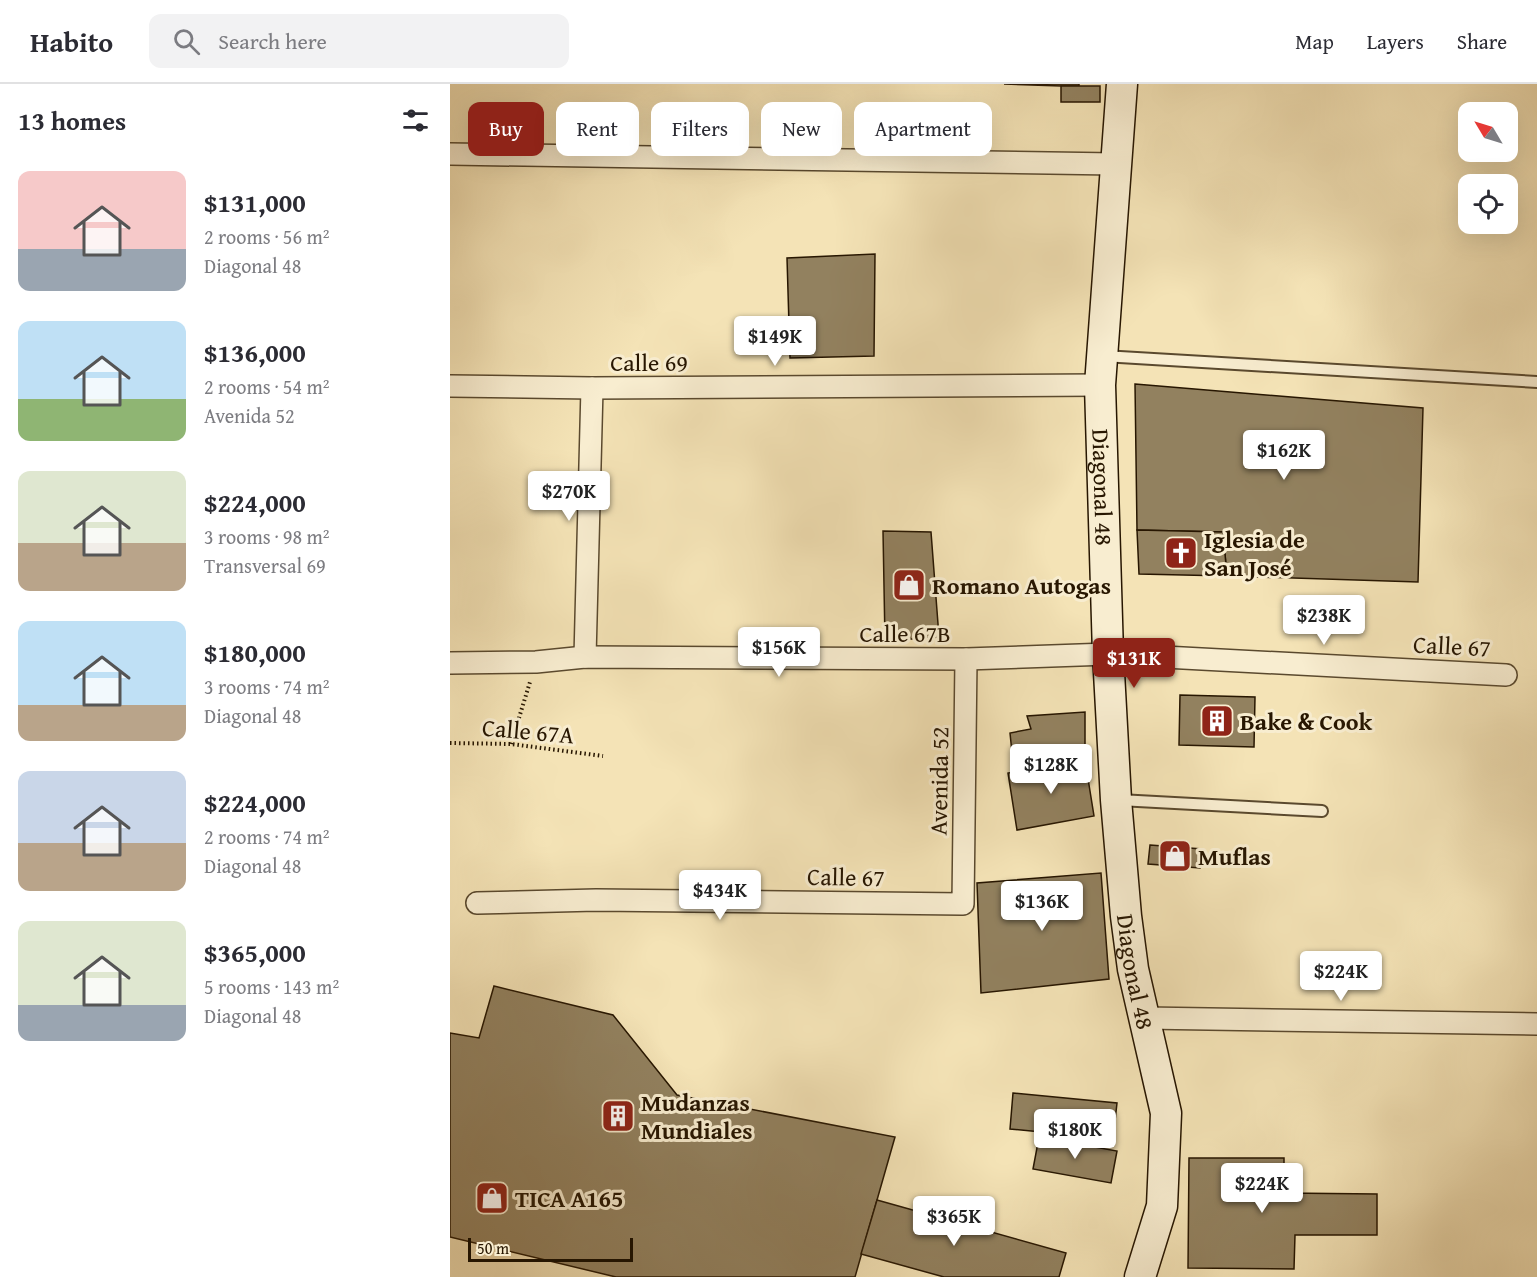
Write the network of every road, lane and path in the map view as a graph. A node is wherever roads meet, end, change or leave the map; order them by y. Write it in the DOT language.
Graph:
graph roads {
  1 [pos="1122,84"];
  2 [pos="450,154"];
  3 [pos="1115,164"];
  4 [pos="1101,371"];
  5 [pos="1537,382"];
  6 [pos="450,386"];
  7 [pos="592,388"];
  8 [pos="1108,654"];
  9 [pos="585,657"];
  10 [pos="966,659"];
  11 [pos="536,662"];
  12 [pos="450,663"];
  13 [pos="1506,675"];
  14 [pos="450,743"];
  15 [pos="511,744"];
  16 [pos="603,756"];
  17 [pos="1116,800"];
  18 [pos="1322,811"];
  19 [pos="477,903"];
  20 [pos="963,904"];
  21 [pos="1145,1018"];
  22 [pos="1537,1024"];
  23 [pos="1140,1277"];
  1 -- 3 [label="street, Diagonal 48"];
  2 -- 3 [label="street"];
  3 -- 4 [label="street, Diagonal 48"];
  4 -- 5 [label="lane"];
  4 -- 7 [label="street, Calle 69"];
  4 -- 8 [label="street, Diagonal 48"];
  6 -- 7 [label="street, Calle 69"];
  7 -- 9 [label="street"];
  8 -- 10 [label="street, Calle 67B"];
  8 -- 13 [label="street, Calle 67"];
  8 -- 17 [label="street, Diagonal 48"];
  9 -- 10 [label="street, Calle 67B"];
  9 -- 11 [label="street, Calle 67B"];
  10 -- 20 [label="street, Avenida 52"];
  11 -- 12 [label="street, Calle 67B"];
  11 -- 15 [label="path"];
  14 -- 15 [label="path, Calle 67A"];
  15 -- 16 [label="path, Calle 67A"];
  17 -- 18 [label="lane"];
  17 -- 21 [label="street, Diagonal 48"];
  19 -- 20 [label="street, Calle 67"];
  21 -- 22 [label="street"];
  21 -- 23 [label="street, Diagonal 48"];
}
